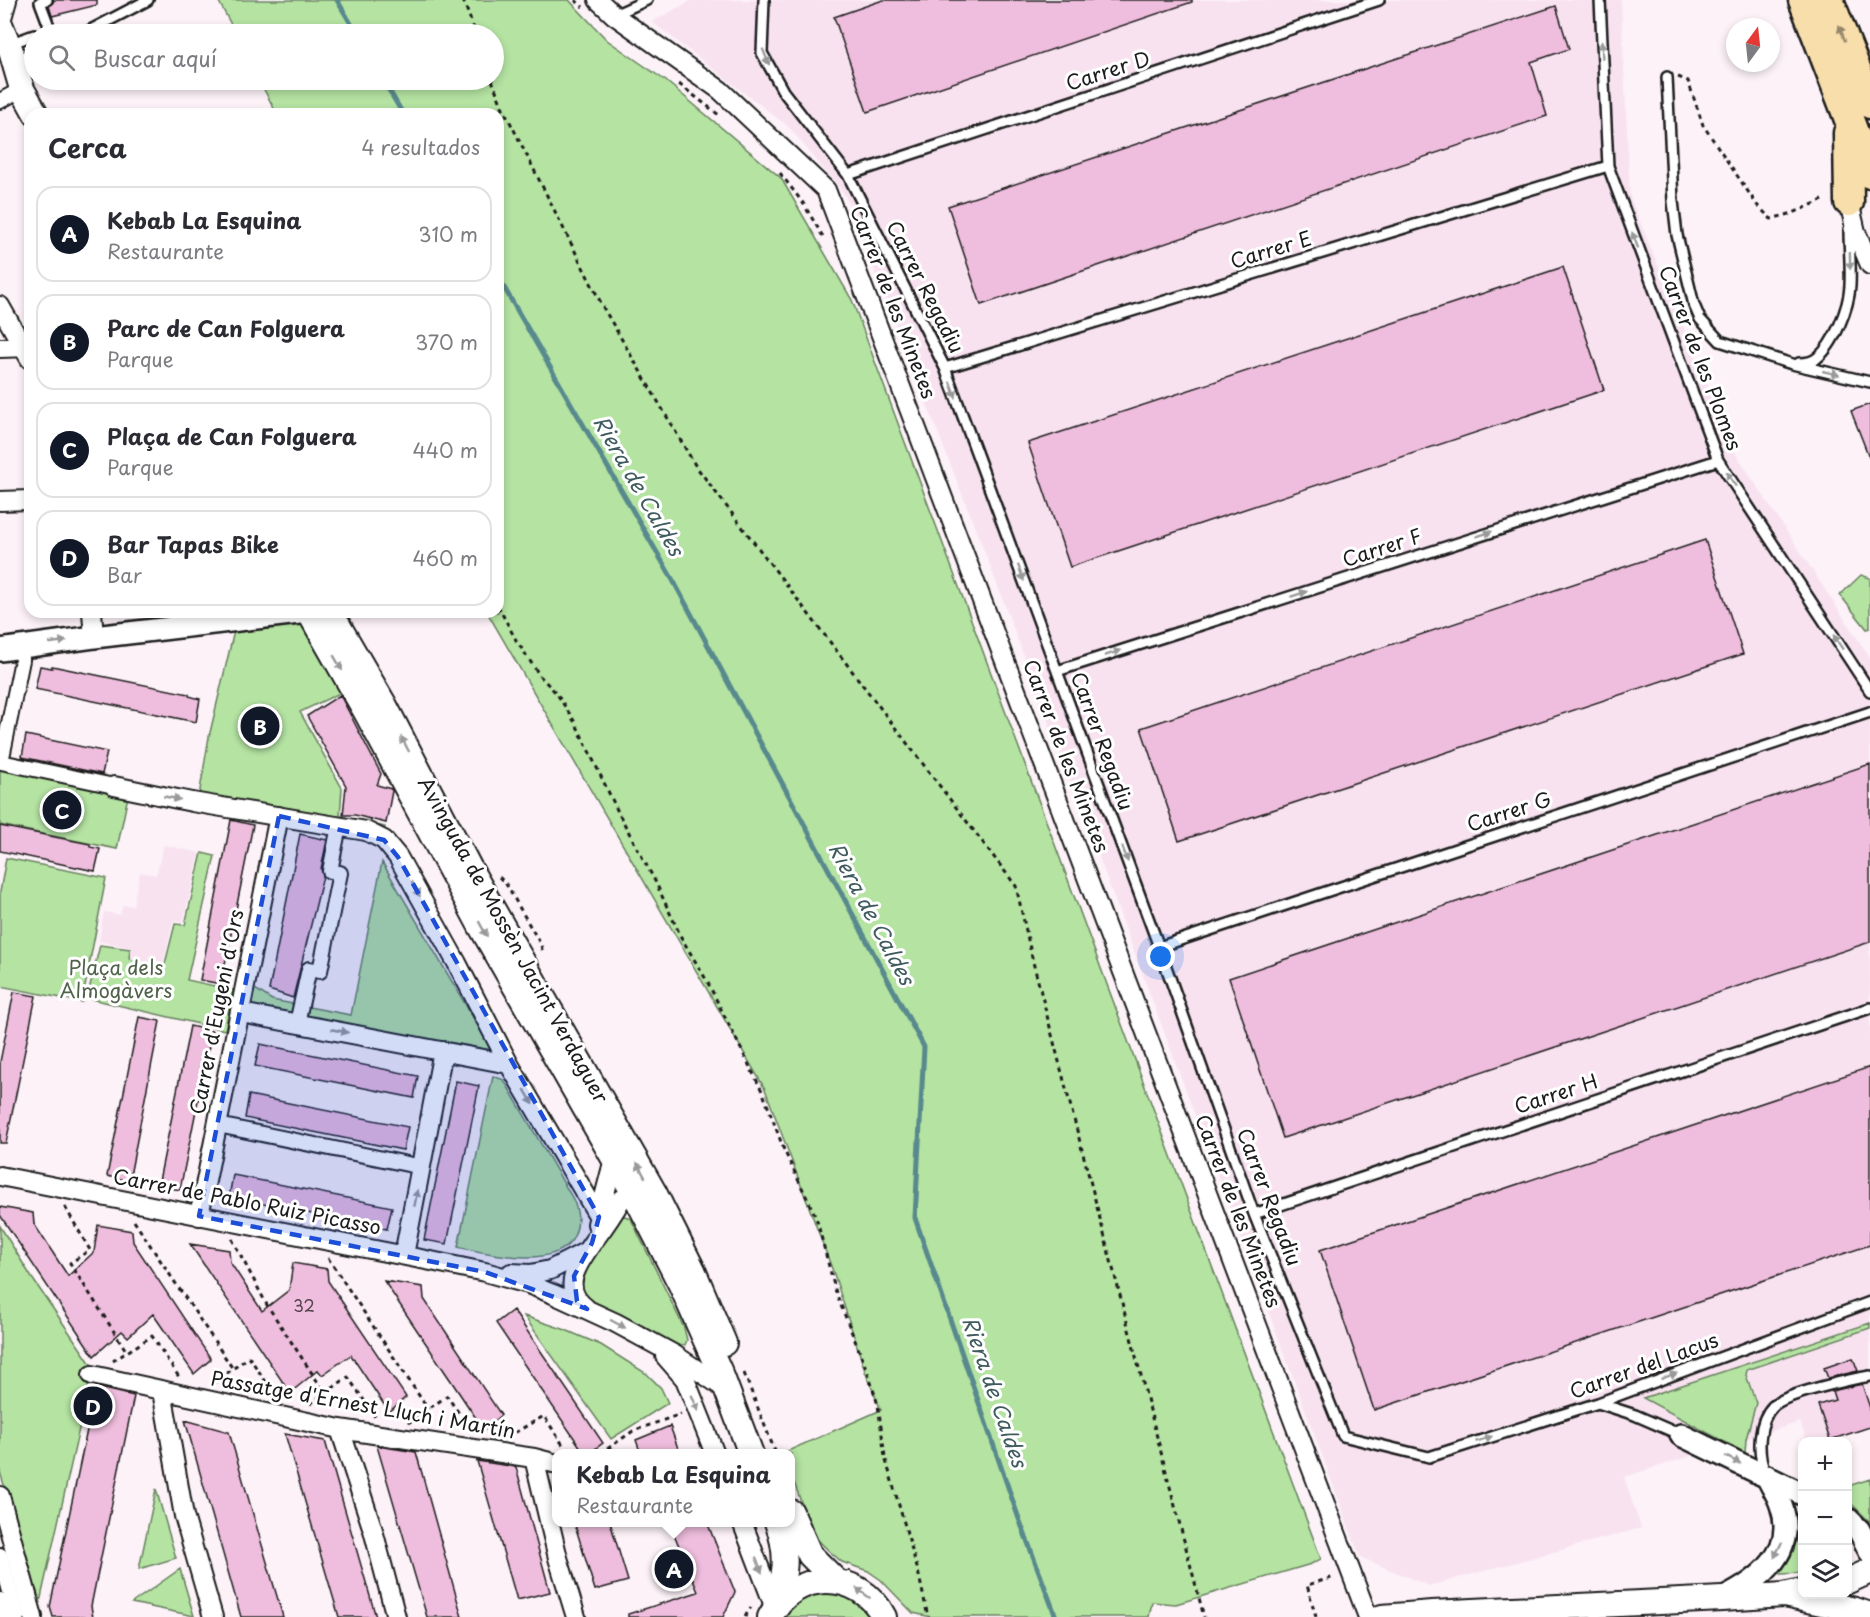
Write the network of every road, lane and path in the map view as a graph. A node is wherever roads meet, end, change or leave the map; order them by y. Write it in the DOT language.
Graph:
graph roads {
  1 [pos="4,0"];
  2 [pos="47,0"];
  3 [pos="147,0"];
  4 [pos="463,0"];
  5 [pos="575,0"];
  6 [pos="647,0"];
  7 [pos="764,0"];
  8 [pos="1379,0"];
  9 [pos="1600,0"];
  10 [pos="1803,0"];
  11 [pos="1829,0"];
  12 [pos="130,4"];
  13 [pos="591,5"];
  14 [pos="0,14"];
  15 [pos="614,15"];
  16 [pos="48,24"];
  17 [pos="99,24"];
  18 [pos="472,24"];
  19 [pos="4,34"];
  20 [pos="24,35"];
  21 [pos="5,68"];
  22 [pos="1667,77"];
  23 [pos="672,79"];
  24 [pos="22,88"];
  25 [pos="496,90"];
  26 [pos="0,101"];
  27 [pos="33,108"];
  28 [pos="503,108"];
  29 [pos="504,110"];
  30 [pos="1859,110"];
  31 [pos="719,115"];
  32 [pos="776,166"];
  33 [pos="1608,166"];
  34 [pos="1870,174"];
  35 [pos="848,175"];
  36 [pos="1836,201"];
  37 [pos="825,240"];
  38 [pos="1870,265"];
  39 [pos="0,306"];
  40 [pos="24,345"];
  41 [pos="0,348"];
  42 [pos="24,351"];
  43 [pos="1792,364"];
  44 [pos="945,368"];
  45 [pos="1870,382"];
  46 [pos="1718,460"];
  47 [pos="24,500"];
  48 [pos="0,501"];
  49 [pos="504,617"];
  50 [pos="92,618"];
  51 [pos="198,618"];
  52 [pos="312,618"];
  53 [pos="333,618"];
  54 [pos="179,619"];
  55 [pos="94,637"];
  56 [pos="10,649"];
  57 [pos="1057,671"];
  58 [pos="1870,691"];
  59 [pos="1870,712"];
  60 [pos="114,786"];
  61 [pos="279,816"];
  62 [pos="339,826"];
  63 [pos="1159,947"];
  64 [pos="1870,1008"];
  65 [pos="241,1013"];
  66 [pos="297,1023"];
  67 [pos="443,1051"];
  68 [pos="509,1064"];
  69 [pos="218,1125"];
  70 [pos="614,1159"];
  71 [pos="422,1167"];
  72 [pos="0,1176"];
  73 [pos="54,1187"];
  74 [pos="632,1196"];
  75 [pos="120,1200"];
  76 [pos="1254,1214"];
  77 [pos="199,1216"];
  78 [pos="599,1217"];
  79 [pos="223,1221"];
  80 [pos="316,1239"];
  81 [pos="589,1248"];
  82 [pos="404,1256"];
  83 [pos="693,1270"];
  84 [pos="485,1272"];
  85 [pos="1870,1302"];
  86 [pos="587,1309"];
  87 [pos="648,1342"];
  88 [pos="127,1352"];
  89 [pos="233,1369"];
  90 [pos="92,1375"];
  91 [pos="1870,1376"];
  92 [pos="736,1387"];
  93 [pos="162,1391"];
  94 [pos="325,1393"];
  95 [pos="193,1398"];
  96 [pos="1598,1403"];
  97 [pos="697,1408"];
  98 [pos="428,1409"];
  99 [pos="291,1418"];
  100 [pos="340,1429"];
  101 [pos="1680,1435"];
  102 [pos="388,1436"];
  103 [pos="566,1449"];
  104 [pos="607,1449"];
  105 [pos="713,1449"];
  106 [pos="750,1449"];
  107 [pos="766,1449"];
  108 [pos="484,1451"];
  109 [pos="1429,1457"];
  110 [pos="534,1458"];
  111 [pos="552,1463"];
  112 [pos="1767,1476"];
  113 [pos="1798,1492"];
  114 [pos="0,1496"];
  115 [pos="795,1521"];
  116 [pos="1852,1523"];
  117 [pos="744,1527"];
  118 [pos="779,1527"];
  119 [pos="1870,1552"];
  120 [pos="0,1556"];
  121 [pos="1870,1571"];
  122 [pos="1335,1577"];
  123 [pos="1852,1579"];
  124 [pos="836,1581"];
  125 [pos="1793,1593"];
  126 [pos="1722,1599"];
  127 [pos="0,1602"];
  128 [pos="772,1613"];
  129 [pos="1870,1615"];
  130 [pos="885,1616"];
  131 [pos="4,1617"];
  132 [pos="17,1617"];
  133 [pos="33,1617"];
  134 [pos="213,1617"];
  135 [pos="396,1617"];
  136 [pos="576,1617"];
  137 [pos="928,1617"];
  138 [pos="1204,1617"];
  139 [pos="1316,1617"];
  140 [pos="1368,1617"];
  141 [pos="1382,1617"];
  1 -- 14 [label="main road"];
  2 -- 16 [label="lane"];
  3 -- 12 [label="lane"];
  4 -- 18 [label="path"];
  5 -- 13 [label="path"];
  6 -- 15 [label="lane"];
  7 -- 35 [label="lane, Carrer Regadiu, one-way"];
  8 -- 35 [label="lane, Carrer D"];
  33 -- 9 [label="lane, Carrer de les Plomes, one-way"];
  10 -- 30 [label="highway"];
  30 -- 11 [label="highway, one-way"];
  12 -- 17 [label="lane"];
  13 -- 15 [label="street, Carrer de les Minetes"];
  15 -- 140 [label="street, Carrer de les Minetes"];
  19 -- 20 [label="lane"];
  19 -- 24 [label="main road"];
  21 -- 24 [label="lane"];
  22 -- 36 [label="path"];
  22 -- 43 [label="lane"];
  23 -- 31 [label="path"];
  24 -- 26 [label="street"];
  24 -- 27 [label="main road"];
  25 -- 28 [label="path"];
  29 -- 138 [label="path"];
  30 -- 34 [label="highway"];
  30 -- 36 [label="highway"];
  32 -- 37 [label="path"];
  33 -- 44 [label="lane, Carrer E"];
  46 -- 33 [label="lane, Carrer de les Plomes, one-way"];
  35 -- 44 [label="lane, Carrer Regadiu"];
  36 -- 38 [label="street"];
  36 -- 43 [label="lane, one-way"];
  39 -- 40 [label="street"];
  41 -- 42 [label="street"];
  43 -- 45 [label="lane, one-way"];
  44 -- 57 [label="lane, Carrer Regadiu, one-way"];
  57 -- 46 [label="lane, Carrer F, one-way"];
  58 -- 46 [label="lane, Carrer de les Plomes, one-way"];
  47 -- 48 [label="street"];
  49 -- 137 [label="path"];
  50 -- 55 [label="street"];
  51 -- 54 [label="street"];
  52 -- 70 [label="main road, Avinguda de Mossèn Jacint Verdaguer, one-way"];
  83 -- 53 [label="main road, Avinguda de Mossèn Jacint Verdaguer, one-way"];
  54 -- 55 [label="street"];
  56 -- 55 [label="street, one-way"];
  56 -- 60 [label="street"];
  57 -- 63 [label="lane, Carrer Regadiu, one-way"];
  59 -- 63 [label="lane, Carrer G"];
  60 -- 61 [label="street, one-way"];
  61 -- 62 [label="street"];
  61 -- 65 [label="street, Carrer d'Eugeni d'Ors"];
  62 -- 66 [label="street"];
  62 -- 68 [label="street, one-way"];
  63 -- 76 [label="lane, Carrer Regadiu"];
  64 -- 76 [label="lane, Carrer H"];
  65 -- 66 [label="street"];
  65 -- 69 [label="street, Carrer d'Eugeni d'Ors"];
  66 -- 67 [label="street, one-way"];
  67 -- 68 [label="street"];
  67 -- 71 [label="street"];
  68 -- 78 [label="street, one-way"];
  69 -- 71 [label="street"];
  69 -- 77 [label="street, Carrer d'Eugeni d'Ors"];
  70 -- 74 [label="main road, Avinguda de Mossèn Jacint Verdaguer"];
  70 -- 78 [label="street"];
  82 -- 71 [label="street, one-way"];
  72 -- 73 [label="street, Carrer de Pablo Ruiz Picasso"];
  73 -- 75 [label="street, Carrer de Pablo Ruiz Picasso"];
  73 -- 88 [label="path"];
  74 -- 81 [label="street, Carrer de Pablo Ruiz Picasso"];
  74 -- 83 [label="street, Avinguda de Mossèn Jacint Verdaguer"];
  74 -- 92 [label="main road, Avinguda de Mossèn Jacint Verdaguer"];
  75 -- 77 [label="street, Carrer de Pablo Ruiz Picasso"];
  75 -- 89 [label="path"];
  76 -- 109 [label="lane, Carrer Regadiu"];
  77 -- 79 [label="street, Carrer de Pablo Ruiz Picasso"];
  78 -- 81 [label="street"];
  79 -- 80 [label="street, Carrer de Pablo Ruiz Picasso"];
  79 -- 94 [label="path"];
  80 -- 82 [label="street, Carrer de Pablo Ruiz Picasso"];
  80 -- 98 [label="path"];
  81 -- 84 [label="street, Carrer de Pablo Ruiz Picasso"];
  81 -- 86 [label="street, Carrer de Pablo Ruiz Picasso"];
  82 -- 84 [label="street, Carrer de Pablo Ruiz Picasso"];
  83 -- 92 [label="main road, Avinguda de Mossèn Jacint Verdaguer"];
  84 -- 86 [label="street, Carrer de Pablo Ruiz Picasso"];
  96 -- 85 [label="lane, Carrer del Lacus, one-way"];
  86 -- 87 [label="street, Carrer de Pablo Ruiz Picasso, one-way"];
  87 -- 92 [label="street, Carrer de Pablo Ruiz Picasso"];
  87 -- 97 [label="street, one-way"];
  88 -- 90 [label="path"];
  88 -- 95 [label="path"];
  89 -- 95 [label="path"];
  89 -- 99 [label="path"];
  90 -- 93 [label="street, Passatge d'Ernest Lluch i Martín"];
  91 -- 112 [label="lane"];
  92 -- 106 [label="main road, Avinguda de Mossèn Jacint Verdaguer"];
  92 -- 107 [label="main road, Avinguda de Mossèn Jacint Verdaguer"];
  93 -- 95 [label="street, Passatge d'Ernest Lluch i Martín"];
  93 -- 134 [label="street"];
  94 -- 99 [label="path"];
  94 -- 102 [label="path"];
  95 -- 99 [label="street, Passatge d'Ernest Lluch i Martín"];
  96 -- 101 [label="lane"];
  109 -- 96 [label="lane, Carrer del Lacus, one-way"];
  97 -- 104 [label="path"];
  97 -- 105 [label="street"];
  98 -- 102 [label="path"];
  98 -- 108 [label="path"];
  99 -- 100 [label="street, Passatge d'Ernest Lluch i Martín"];
  100 -- 102 [label="street, Passatge d'Ernest Lluch i Martín"];
  100 -- 135 [label="street"];
  101 -- 112 [label="street, one-way"];
  102 -- 108 [label="street, Passatge d'Ernest Lluch i Martín"];
  103 -- 108 [label="path"];
  108 -- 110 [label="street, Passatge d'Ernest Lluch i Martín"];
  110 -- 111 [label="street, Passatge d'Ernest Lluch i Martín"];
  110 -- 136 [label="street"];
  112 -- 113 [label="street"];
  112 -- 126 [label="street, one-way"];
  114 -- 133 [label="street"];
  115 -- 124 [label="main road"];
  116 -- 119 [label="street"];
  117 -- 128 [label="street, one-way"];
  118 -- 128 [label="main road"];
  120 -- 132 [label="street"];
  121 -- 123 [label="main road"];
  122 -- 139 [label="path"];
  124 -- 128 [label="main road"];
  130 -- 124 [label="main road, one-way"];
  125 -- 126 [label="main road"];
  125 -- 129 [label="main road"];
  126 -- 141 [label="main road"];
  127 -- 131 [label="street"];
}
